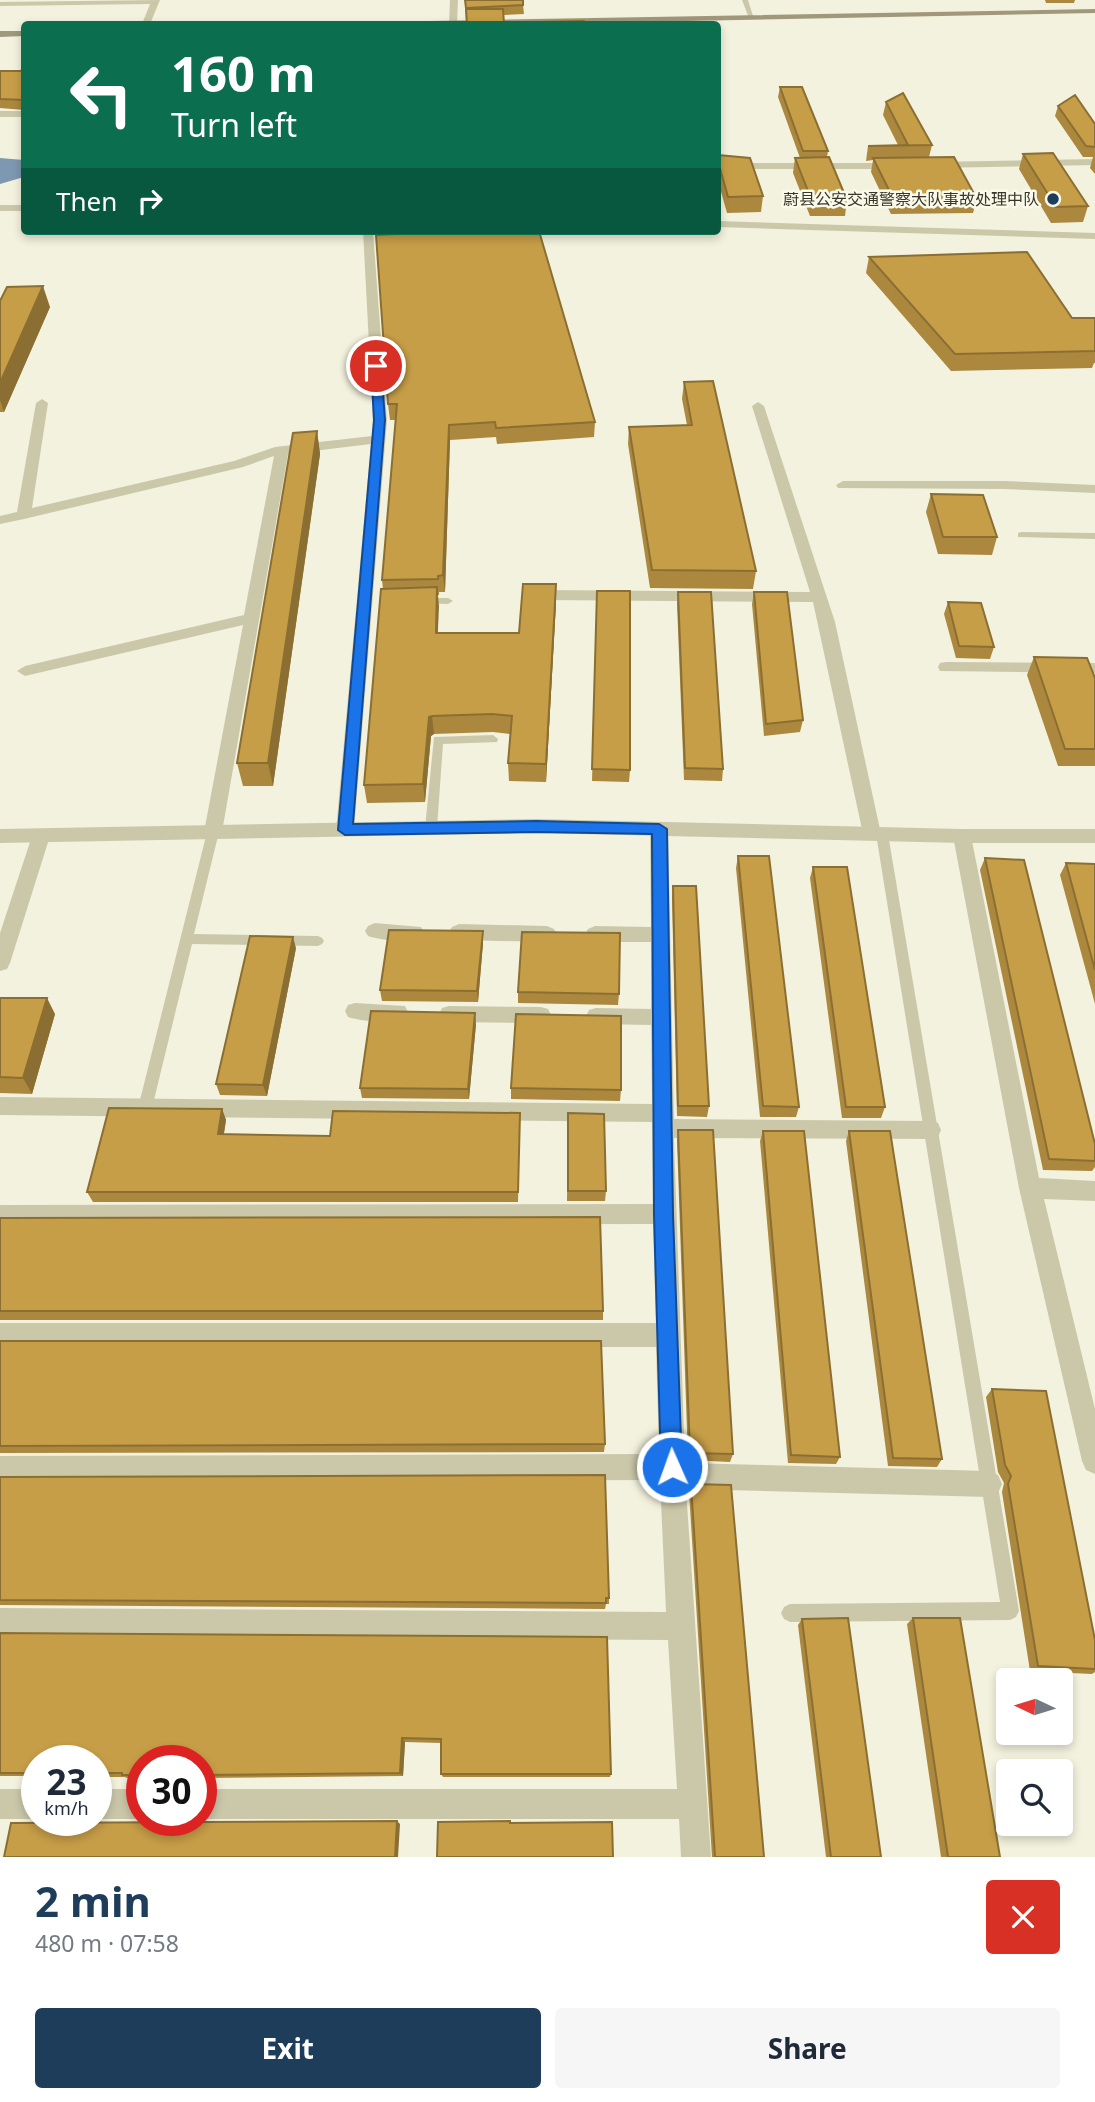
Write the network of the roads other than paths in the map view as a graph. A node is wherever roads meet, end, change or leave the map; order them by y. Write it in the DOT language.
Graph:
graph roads {
  1 [pos="454,0"];
  2 [pos="745,0"];
  3 [pos="156,1"];
  4 [pos="0,4"];
  5 [pos="1095,11"];
  6 [pos="752,18"];
  7 [pos="147,21"];
  8 [pos="453,21"];
  9 [pos="602,21"];
  10 [pos="1,34"];
  11 [pos="21,34"];
  12 [pos="0,114"];
  13 [pos="21,114"];
  14 [pos="1095,162"];
  15 [pos="721,166"];
  16 [pos="0,208"];
  17 [pos="21,208"];
  18 [pos="721,224"];
  19 [pos="368,235"];
  20 [pos="1095,236"];
  21 [pos="42,403"];
  22 [pos="758,406"];
  23 [pos="378,439"];
  24 [pos="282,450"];
  25 [pos="843,485"];
  26 [pos="1095,489"];
  27 [pos="24,515"];
  28 [pos="0,520"];
  29 [pos="1021,535"];
  30 [pos="1095,536"];
  31 [pos="541,595"];
  32 [pos="819,597"];
  33 [pos="406,601"];
  34 [pos="448,601"];
  35 [pos="252,618"];
  36 [pos="946,667"];
  37 [pos="1095,668"];
  38 [pos="25,671"];
  39 [pos="493,739"];
  40 [pos="432,828"];
  41 [pos="659,829"];
  42 [pos="345,830"];
  43 [pos="213,832"];
  44 [pos="877,834"];
  45 [pos="0,836"];
  46 [pos="41,836"];
  47 [pos="962,836"];
  48 [pos="1095,836"];
  49 [pos="375,931"];
  50 [pos="660,935"];
  51 [pos="187,939"];
  52 [pos="318,941"];
  53 [pos="0,963"];
  54 [pos="355,1010"];
  55 [pos="661,1017"];
  56 [pos="0,1107"];
  57 [pos="145,1108"];
  58 [pos="662,1120"];
  59 [pos="930,1130"];
  60 [pos="1030,1188"];
  61 [pos="1095,1191"];
  62 [pos="664,1214"];
  63 [pos="0,1215"];
  64 [pos="0,1335"];
  65 [pos="668,1335"];
  66 [pos="1095,1461"];
  67 [pos="0,1469"];
  68 [pos="672,1471"];
  69 [pos="989,1484"];
  70 [pos="790,1613"];
  71 [pos="0,1622"];
  72 [pos="681,1626"];
  73 [pos="0,1804"];
  74 [pos="21,1804"];
  75 [pos="217,1804"];
  76 [pos="693,1804"];
  77 [pos="696,1857"];
  1 -- 8 [label="street"];
  2 -- 6 [label="lane"];
  3 -- 4 [label="street"];
  3 -- 7 [label="street"];
  5 -- 6 [label="main road"];
  6 -- 9 [label="main road"];
  10 -- 11 [label="main road"];
  12 -- 13 [label="street"];
  14 -- 15 [label="street"];
  16 -- 17 [label="street"];
  18 -- 20 [label="street"];
  19 -- 23 [label="street"];
  21 -- 27 [label="street"];
  22 -- 32 [label="street"];
  23 -- 24 [label="street"];
  23 -- 42 [label="street"];
  24 -- 27 [label="street"];
  24 -- 35 [label="street"];
  25 -- 26 [label="street"];
  27 -- 28 [label="street"];
  29 -- 30 [label="lane"];
  31 -- 32 [label="street"];
  32 -- 44 [label="street"];
  33 -- 34 [label="lane"];
  35 -- 38 [label="street"];
  35 -- 43 [label="street"];
  36 -- 37 [label="street"];
  39 -- 40 [label="lane"];
  40 -- 41 [label="street"];
  40 -- 42 [label="street"];
  41 -- 44 [label="street"];
  41 -- 50 [label="street"];
  42 -- 43 [label="street"];
  43 -- 46 [label="street"];
  43 -- 51 [label="lane"];
  44 -- 47 [label="street"];
  44 -- 59 [label="lane"];
  45 -- 46 [label="street"];
  46 -- 53 [label="street"];
  47 -- 48 [label="street"];
  47 -- 60 [label="street"];
  49 -- 50 [label="street"];
  50 -- 55 [label="street"];
  51 -- 52 [label="lane"];
  51 -- 57 [label="lane"];
  54 -- 55 [label="street"];
  55 -- 58 [label="street"];
  56 -- 57 [label="street"];
  57 -- 58 [label="street"];
  58 -- 59 [label="street"];
  58 -- 62 [label="street"];
  59 -- 69 [label="lane"];
  60 -- 61 [label="street"];
  60 -- 66 [label="street"];
  62 -- 63 [label="street"];
  62 -- 65 [label="street"];
  64 -- 65 [label="street"];
  65 -- 68 [label="street"];
  67 -- 68 [label="street"];
  68 -- 69 [label="street"];
  68 -- 72 [label="street"];
  69 -- 70 [label="lane"];
  71 -- 72 [label="street"];
  72 -- 76 [label="street"];
  73 -- 74 [label="street"];
  75 -- 76 [label="street"];
  76 -- 77 [label="street"];
}
